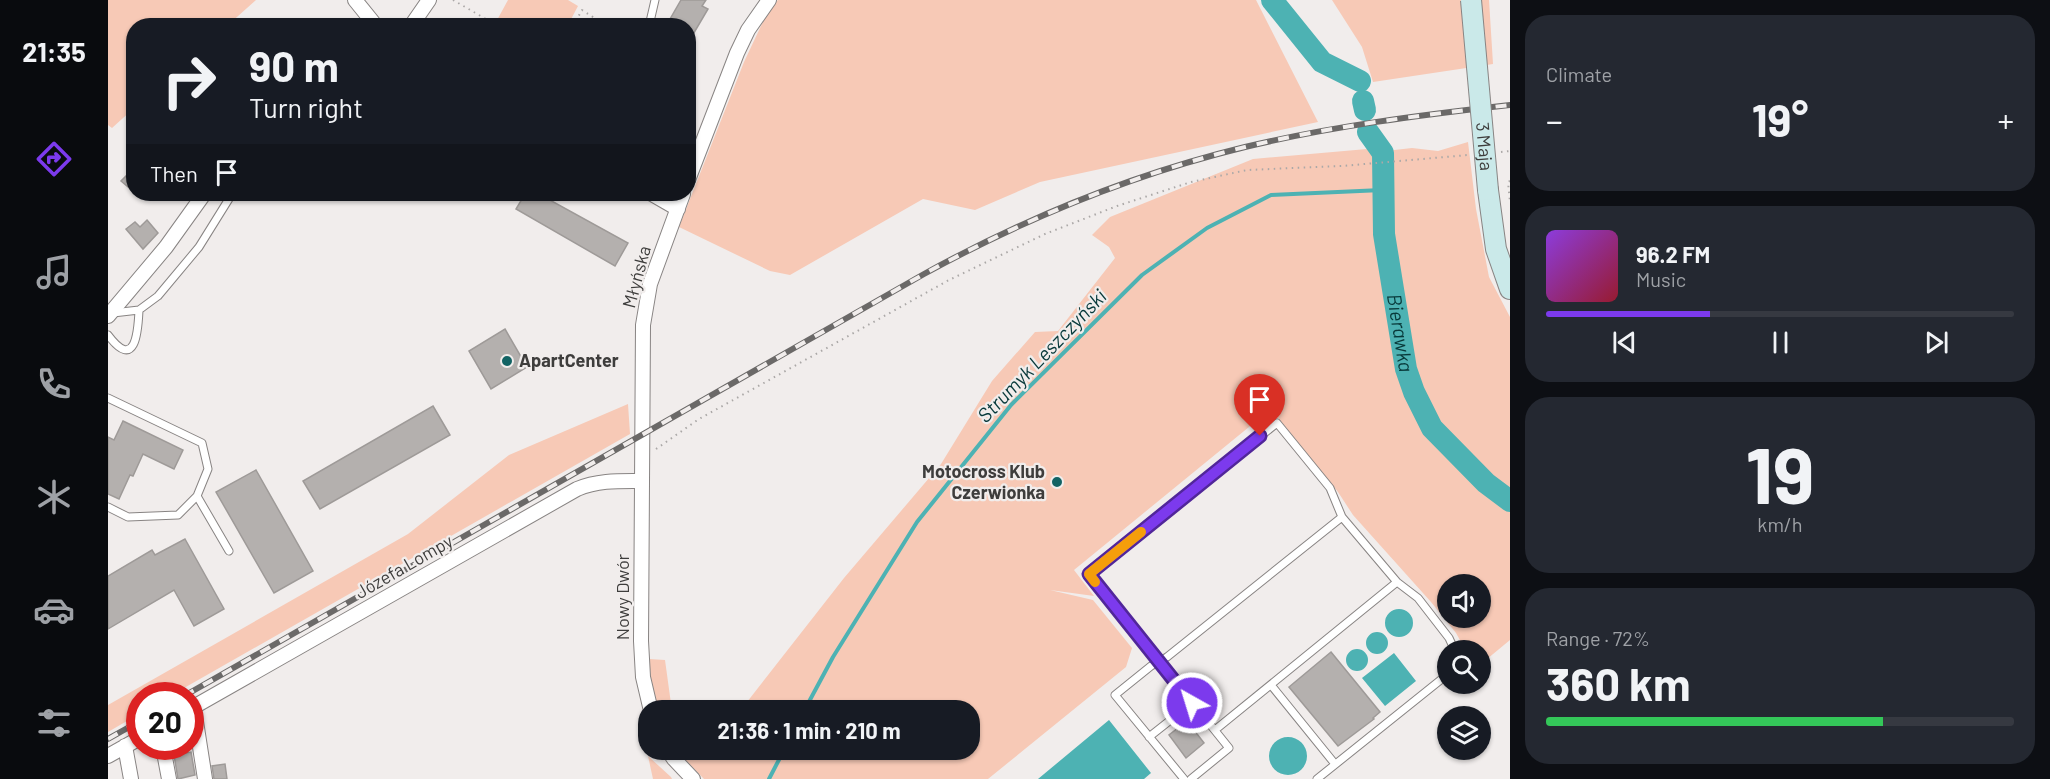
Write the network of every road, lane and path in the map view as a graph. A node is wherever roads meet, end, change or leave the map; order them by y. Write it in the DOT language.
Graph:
graph roads {
  1 [pos="355,0"];
  2 [pos="429,0"];
  3 [pos="453,0"];
  4 [pos="655,0"];
  5 [pos="770,0"];
  6 [pos="1471,0"];
  7 [pos="370,18"];
  8 [pos="417,18"];
  9 [pos="484,18"];
  10 [pos="578,18"];
  11 [pos="594,18"];
  12 [pos="651,18"];
  13 [pos="1461,155"];
  14 [pos="696,159"];
  15 [pos="1510,181"];
  16 [pos="199,201"];
  17 [pos="228,201"];
  18 [pos="664,201"];
  19 [pos="681,201"];
  20 [pos="1510,202"];
  21 [pos="678,209"];
  22 [pos="1510,289"];
  23 [pos="140,310"];
  24 [pos="109,314"];
  25 [pos="108,335"];
  26 [pos="108,398"];
  27 [pos="643,456"];
  28 [pos="642,481"];
  29 [pos="197,496"];
  30 [pos="108,507"];
  31 [pos="1342,517"];
  32 [pos="229,550"];
  33 [pos="1397,582"];
  34 [pos="1450,640"];
  35 [pos="1158,661"];
  36 [pos="1437,683"];
  37 [pos="1271,685"];
  38 [pos="648,700"];
  39 [pos="204,702"];
  40 [pos="1192,703"];
  41 [pos="1215,730"];
  42 [pos="1149,737"];
  43 [pos="125,746"];
  44 [pos="108,756"];
  45 [pos="165,760"];
  46 [pos="202,760"];
  47 [pos="675,760"];
  48 [pos="1335,764"];
  49 [pos="131,779"];
  50 [pos="169,779"];
  51 [pos="205,779"];
  52 [pos="693,779"];
  53 [pos="1184,779"];
  54 [pos="1191,779"];
  55 [pos="1317,779"];
  1 -- 7 [label="street"];
  2 -- 8 [label="street"];
  3 -- 9 [label="path"];
  4 -- 12 [label="lane"];
  5 -- 14 [label="street"];
  6 -- 22 [label="main road, 3 Maja, bridge"];
  10 -- 11 [label="path"];
  13 -- 27 [label="path"];
  15 -- 20 [label="path"];
  16 -- 24 [label="street"];
  17 -- 23 [label="lane"];
  18 -- 21 [label="street"];
  19 -- 21 [label="street, Młyńska"];
  21 -- 27 [label="street, Młyńska"];
  23 -- 24 [label="lane"];
  23 -- 25 [label="lane"];
  26 -- 29 [label="lane"];
  27 -- 28 [label="street, Młyńska"];
  28 -- 38 [label="street, Nowy Dwór"];
  28 -- 39 [label="street, Józefa Lompy"];
  29 -- 30 [label="lane"];
  29 -- 32 [label="lane"];
  31 -- 33 [label="lane"];
  31 -- 35 [label="lane"];
  31 -- 35 [label="lane"];
  33 -- 34 [label="lane"];
  33 -- 37 [label="lane"];
  35 -- 40 [label="lane"];
  35 -- 42 [label="lane"];
  36 -- 48 [label="lane"];
  37 -- 41 [label="lane"];
  37 -- 48 [label="lane"];
  40 -- 41 [label="lane"];
  40 -- 42 [label="lane"];
  41 -- 54 [label="lane"];
  42 -- 53 [label="lane"];
  43 -- 44 [label="street"];
  43 -- 49 [label="street"];
  45 -- 50 [label="street"];
  46 -- 51 [label="street, Józefa Lompy"];
  47 -- 52 [label="street"];
  48 -- 55 [label="lane"];
}
